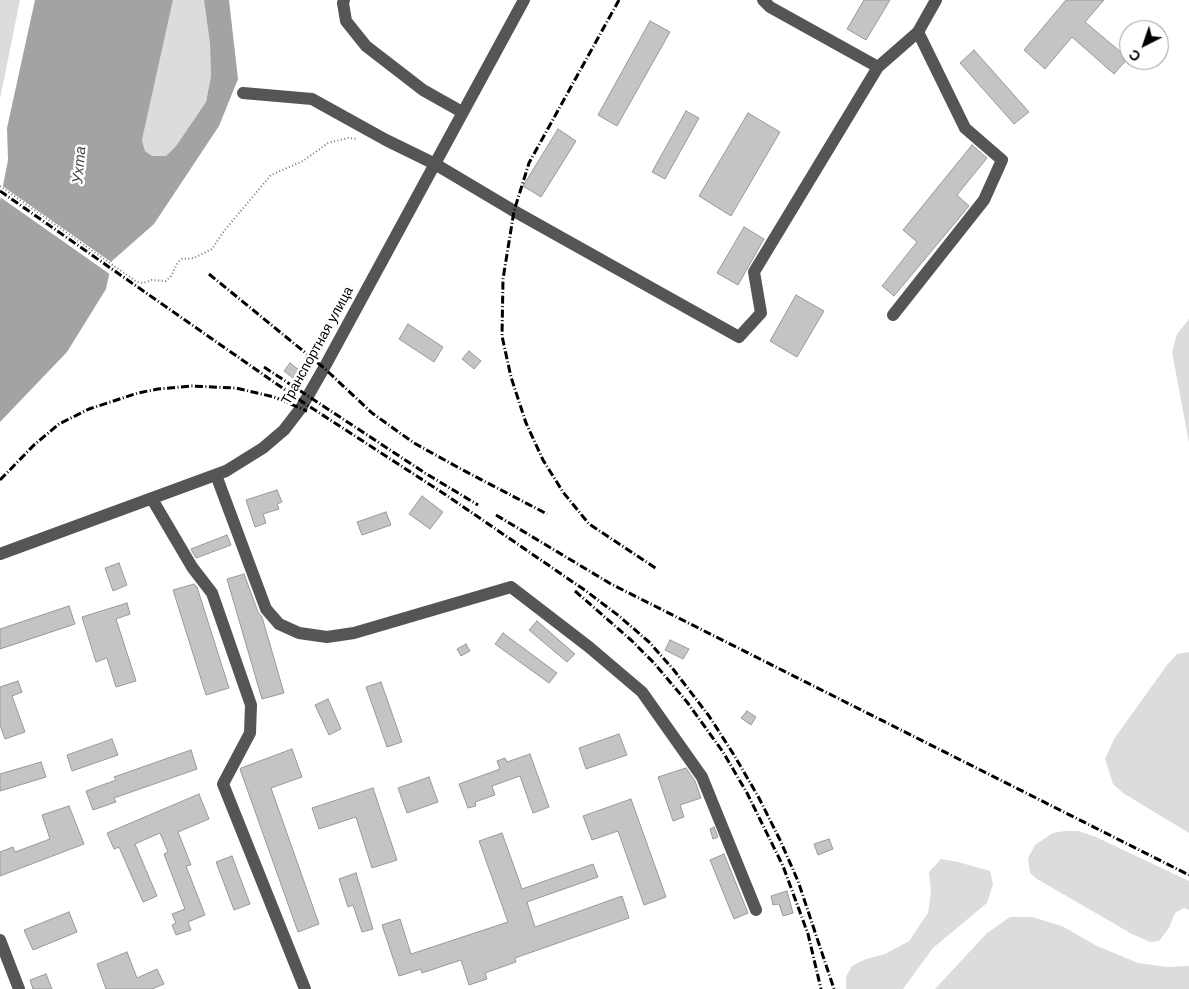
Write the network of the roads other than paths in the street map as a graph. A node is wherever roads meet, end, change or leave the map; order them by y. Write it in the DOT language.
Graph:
graph roads {
  1 [pos="344,0"];
  2 [pos="524,0"];
  3 [pos="763,0"];
  4 [pos="936,0"];
  5 [pos="918,32"];
  6 [pos="878,68"];
  7 [pos="243,93"];
  8 [pos="462,112"];
  9 [pos="435,164"];
  10 [pos="893,315"];
  11 [pos="216,475"];
  12 [pos="152,500"];
  13 [pos="0,554"];
  14 [pos="756,910"];
  15 [pos="0,940"];
  16 [pos="19,989"];
  17 [pos="305,989"];
  1 -- 8 [label="street"];
  2 -- 8 [label="street, Транспортная улица"];
  3 -- 6 [label="street"];
  4 -- 5 [label="street"];
  5 -- 6 [label="street"];
  5 -- 10 [label="street"];
  6 -- 9 [label="street"];
  7 -- 9 [label="street"];
  8 -- 9 [label="street, Транспортная улица"];
  9 -- 11 [label="street, Транспортная улица"];
  11 -- 12 [label="street, Транспортная улица"];
  11 -- 14 [label="street"];
  12 -- 13 [label="street, Транспортная улица"];
  12 -- 17 [label="street"];
  15 -- 16 [label="street"];
}
